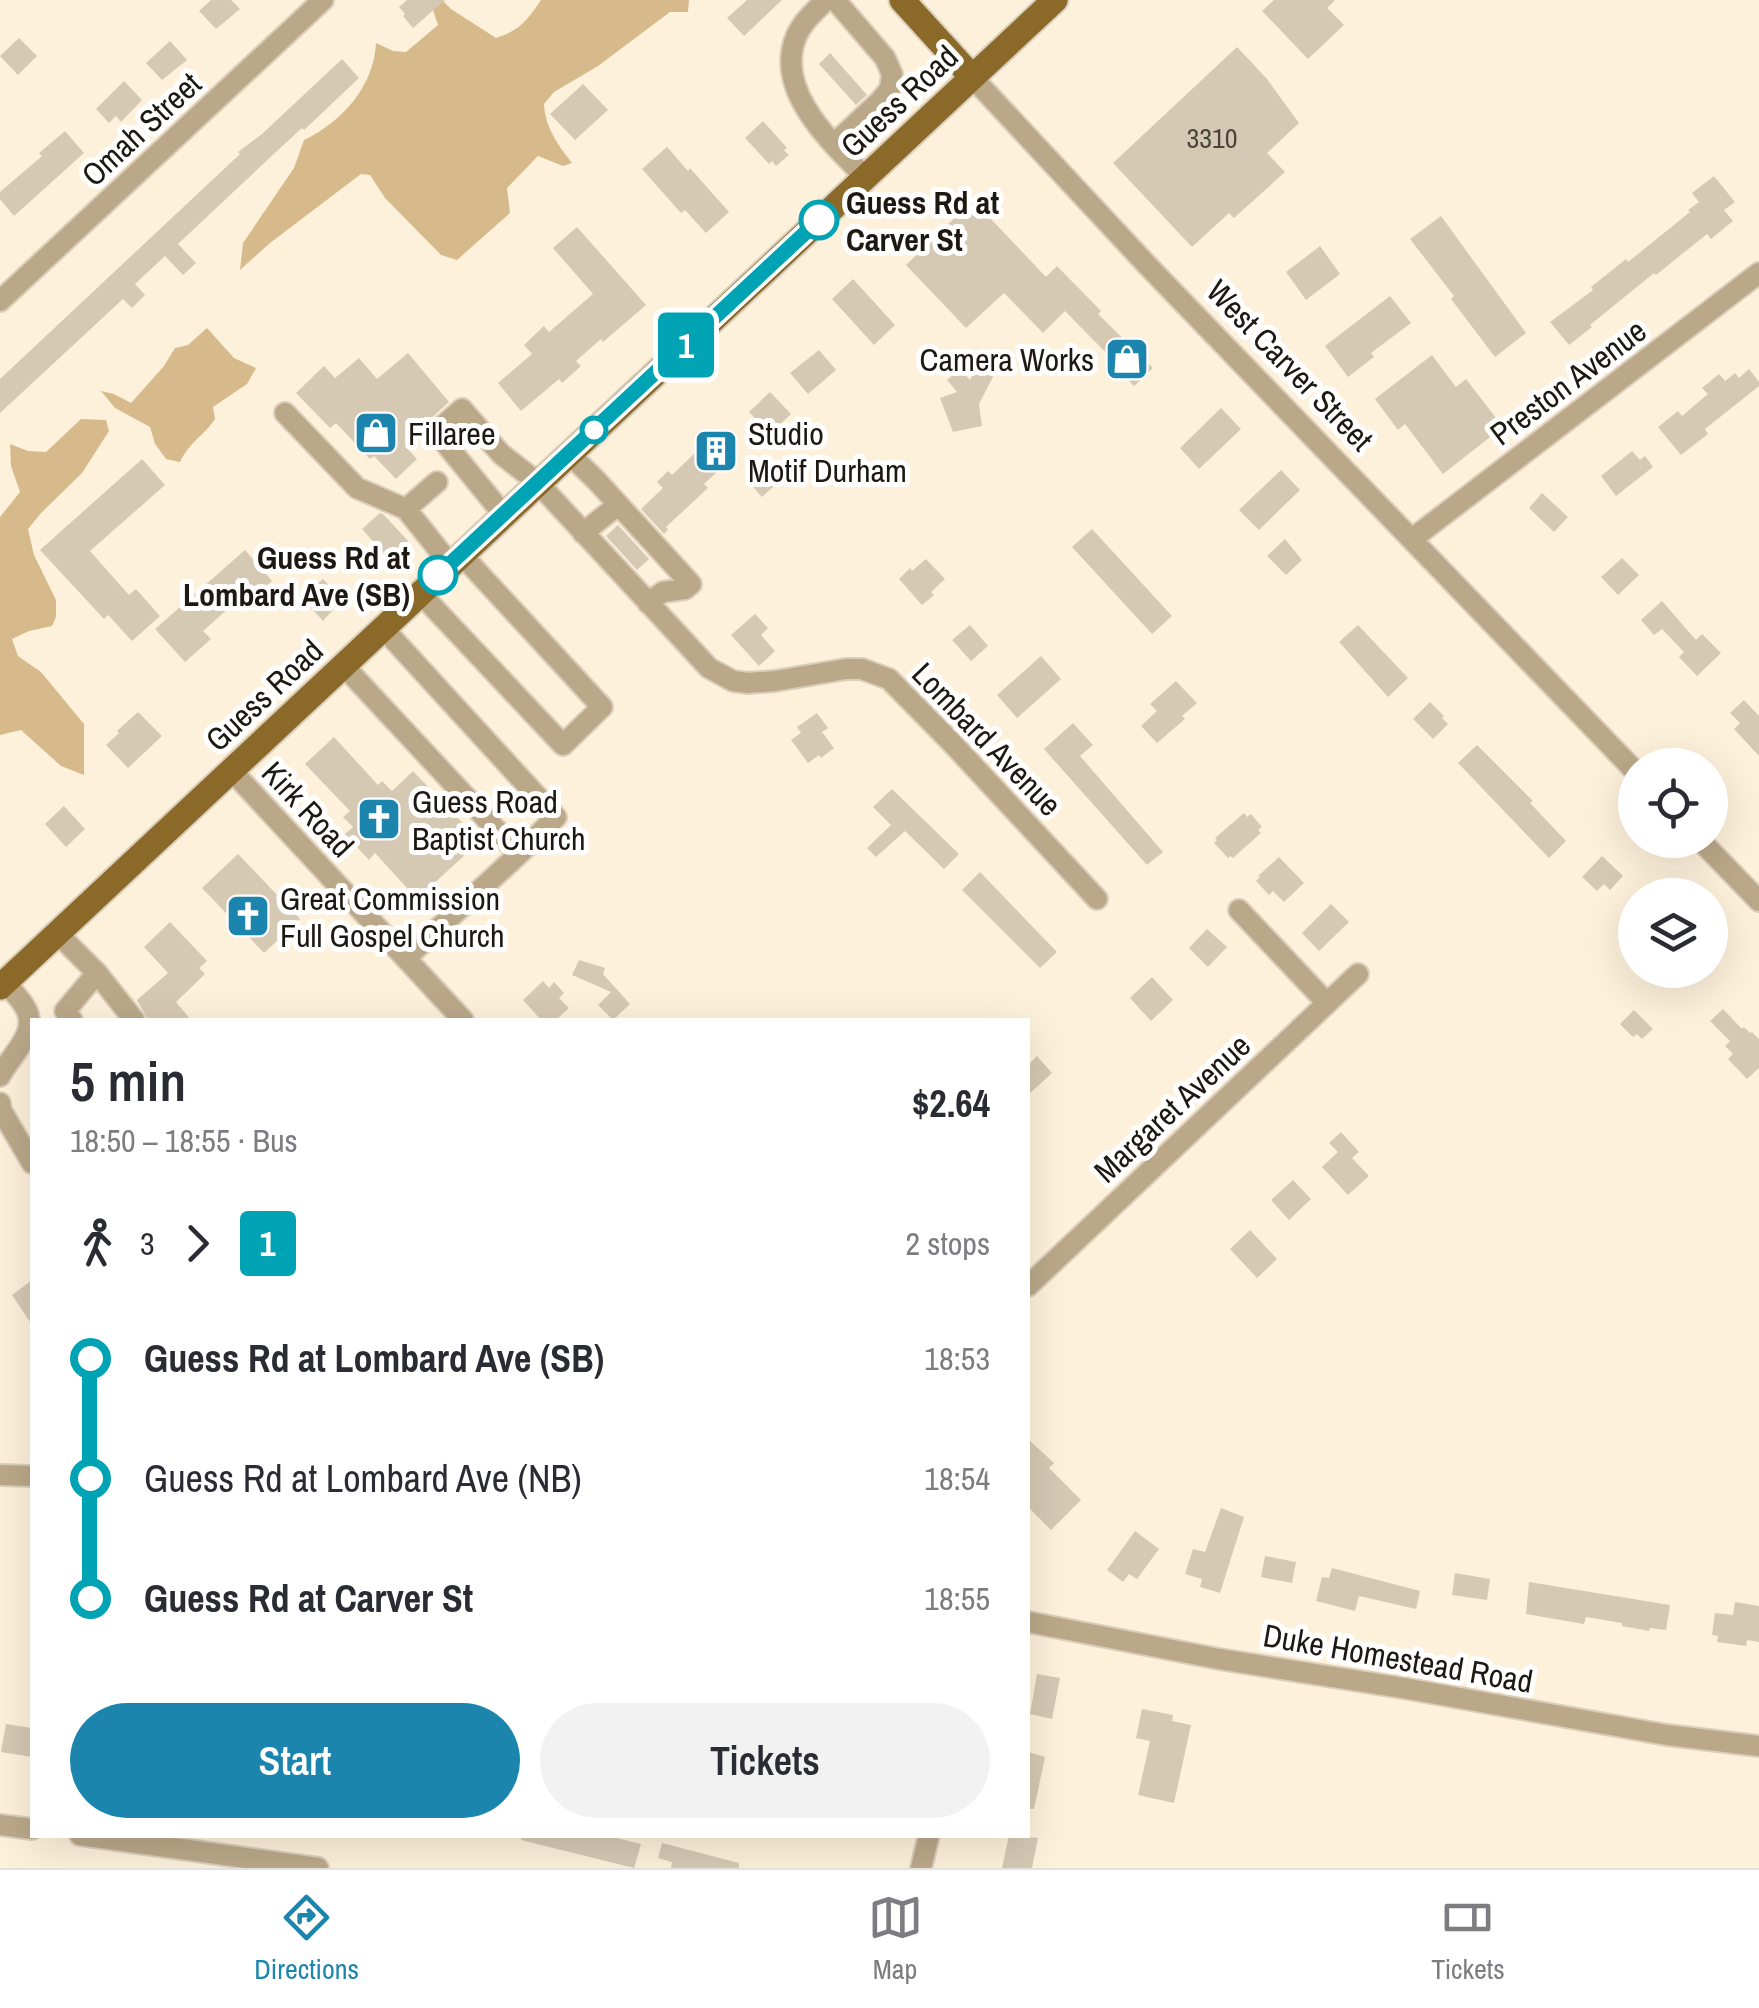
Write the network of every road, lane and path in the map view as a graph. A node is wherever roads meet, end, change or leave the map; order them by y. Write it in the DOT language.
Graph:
graph roads {
  1 [pos="323,0"];
  2 [pos="826,0"];
  3 [pos="834,0"];
  4 [pos="902,0"];
  5 [pos="1055,0"];
  6 [pos="972,77"];
  7 [pos="834,144"];
  8 [pos="865,177"];
  9 [pos="1759,273"];
  10 [pos="0,302"];
  11 [pos="286,413"];
  12 [pos="568,454"];
  13 [pos="437,482"];
  14 [pos="537,482"];
  15 [pos="618,505"];
  16 [pos="406,510"];
  17 [pos="504,514"];
  18 [pos="583,533"];
  19 [pos="1412,538"];
  20 [pos="456,559"];
  21 [pos="420,593"];
  22 [pos="648,603"];
  23 [pos="383,628"];
  24 [pos="343,666"];
  25 [pos="1618,754"];
  26 [pos="232,771"];
  27 [pos="519,854"];
  28 [pos="1717,858"];
  29 [pos="1096,898"];
  30 [pos="1759,901"];
  31 [pos="1240,910"];
  32 [pos="56,932"];
  33 [pos="406,958"];
  34 [pos="96,973"];
  35 [pos="1358,974"];
  36 [pos="2,984"];
  37 [pos="1327,1003"];
  38 [pos="70,1018"];
  39 [pos="132,1018"];
  40 [pos="461,1018"];
  41 [pos="0,1076"];
  42 [pos="0,1103"];
  43 [pos="30,1160"];
  44 [pos="1030,1284"];
  45 [pos="0,1475"];
  46 [pos="30,1476"];
  47 [pos="1030,1622"];
  48 [pos="1759,1746"];
  49 [pos="0,1825"];
  50 [pos="30,1828"];
  51 [pos="102,1838"];
  52 [pos="928,1838"];
  53 [pos="318,1868"];
  54 [pos="921,1868"];
  1 -- 10 [label="street, Omah Street"];
  2 -- 7 [label="street"];
  3 -- 7 [label="street"];
  4 -- 6 [label="main road, West Carver Street"];
  5 -- 6 [label="main road, Guess Road"];
  6 -- 8 [label="main road, Guess Road"];
  6 -- 19 [label="street, West Carver Street"];
  7 -- 8 [label="street"];
  8 -- 12 [label="main road, Guess Road"];
  9 -- 19 [label="street, Preston Avenue"];
  11 -- 16 [label="street"];
  12 -- 14 [label="main road, Guess Road"];
  12 -- 15 [label="street"];
  13 -- 16 [label="street"];
  14 -- 17 [label="main road, Guess Road"];
  14 -- 17 [label="street, Lombard Avenue"];
  14 -- 18 [label="street, Lombard Avenue"];
  15 -- 18 [label="street"];
  15 -- 22 [label="street"];
  16 -- 20 [label="street"];
  17 -- 20 [label="main road, Guess Road"];
  18 -- 22 [label="street, Lombard Avenue"];
  19 -- 25 [label="street, West Carver Street"];
  20 -- 21 [label="main road, Guess Road"];
  20 -- 21 [label="street"];
  21 -- 23 [label="main road, Guess Road"];
  22 -- 29 [label="street, Lombard Avenue"];
  23 -- 24 [label="main road, Guess Road"];
  23 -- 27 [label="street"];
  24 -- 26 [label="main road, Guess Road"];
  24 -- 27 [label="street"];
  26 -- 32 [label="main road, Guess Road"];
  26 -- 33 [label="street, Kirk Road"];
  27 -- 33 [label="street"];
  28 -- 30 [label="street"];
  31 -- 37 [label="street"];
  32 -- 34 [label="street"];
  32 -- 36 [label="main road, Guess Road"];
  33 -- 40 [label="street, Kirk Road"];
  34 -- 38 [label="street"];
  34 -- 39 [label="street"];
  35 -- 37 [label="street, Margaret Avenue"];
  36 -- 41 [label="street"];
  37 -- 44 [label="street, Margaret Avenue"];
  42 -- 43 [label="street"];
  45 -- 46 [label="street"];
  47 -- 48 [label="street, Duke Homestead Road"];
  49 -- 50 [label="street"];
  51 -- 53 [label="street"];
  52 -- 54 [label="street"];
}
